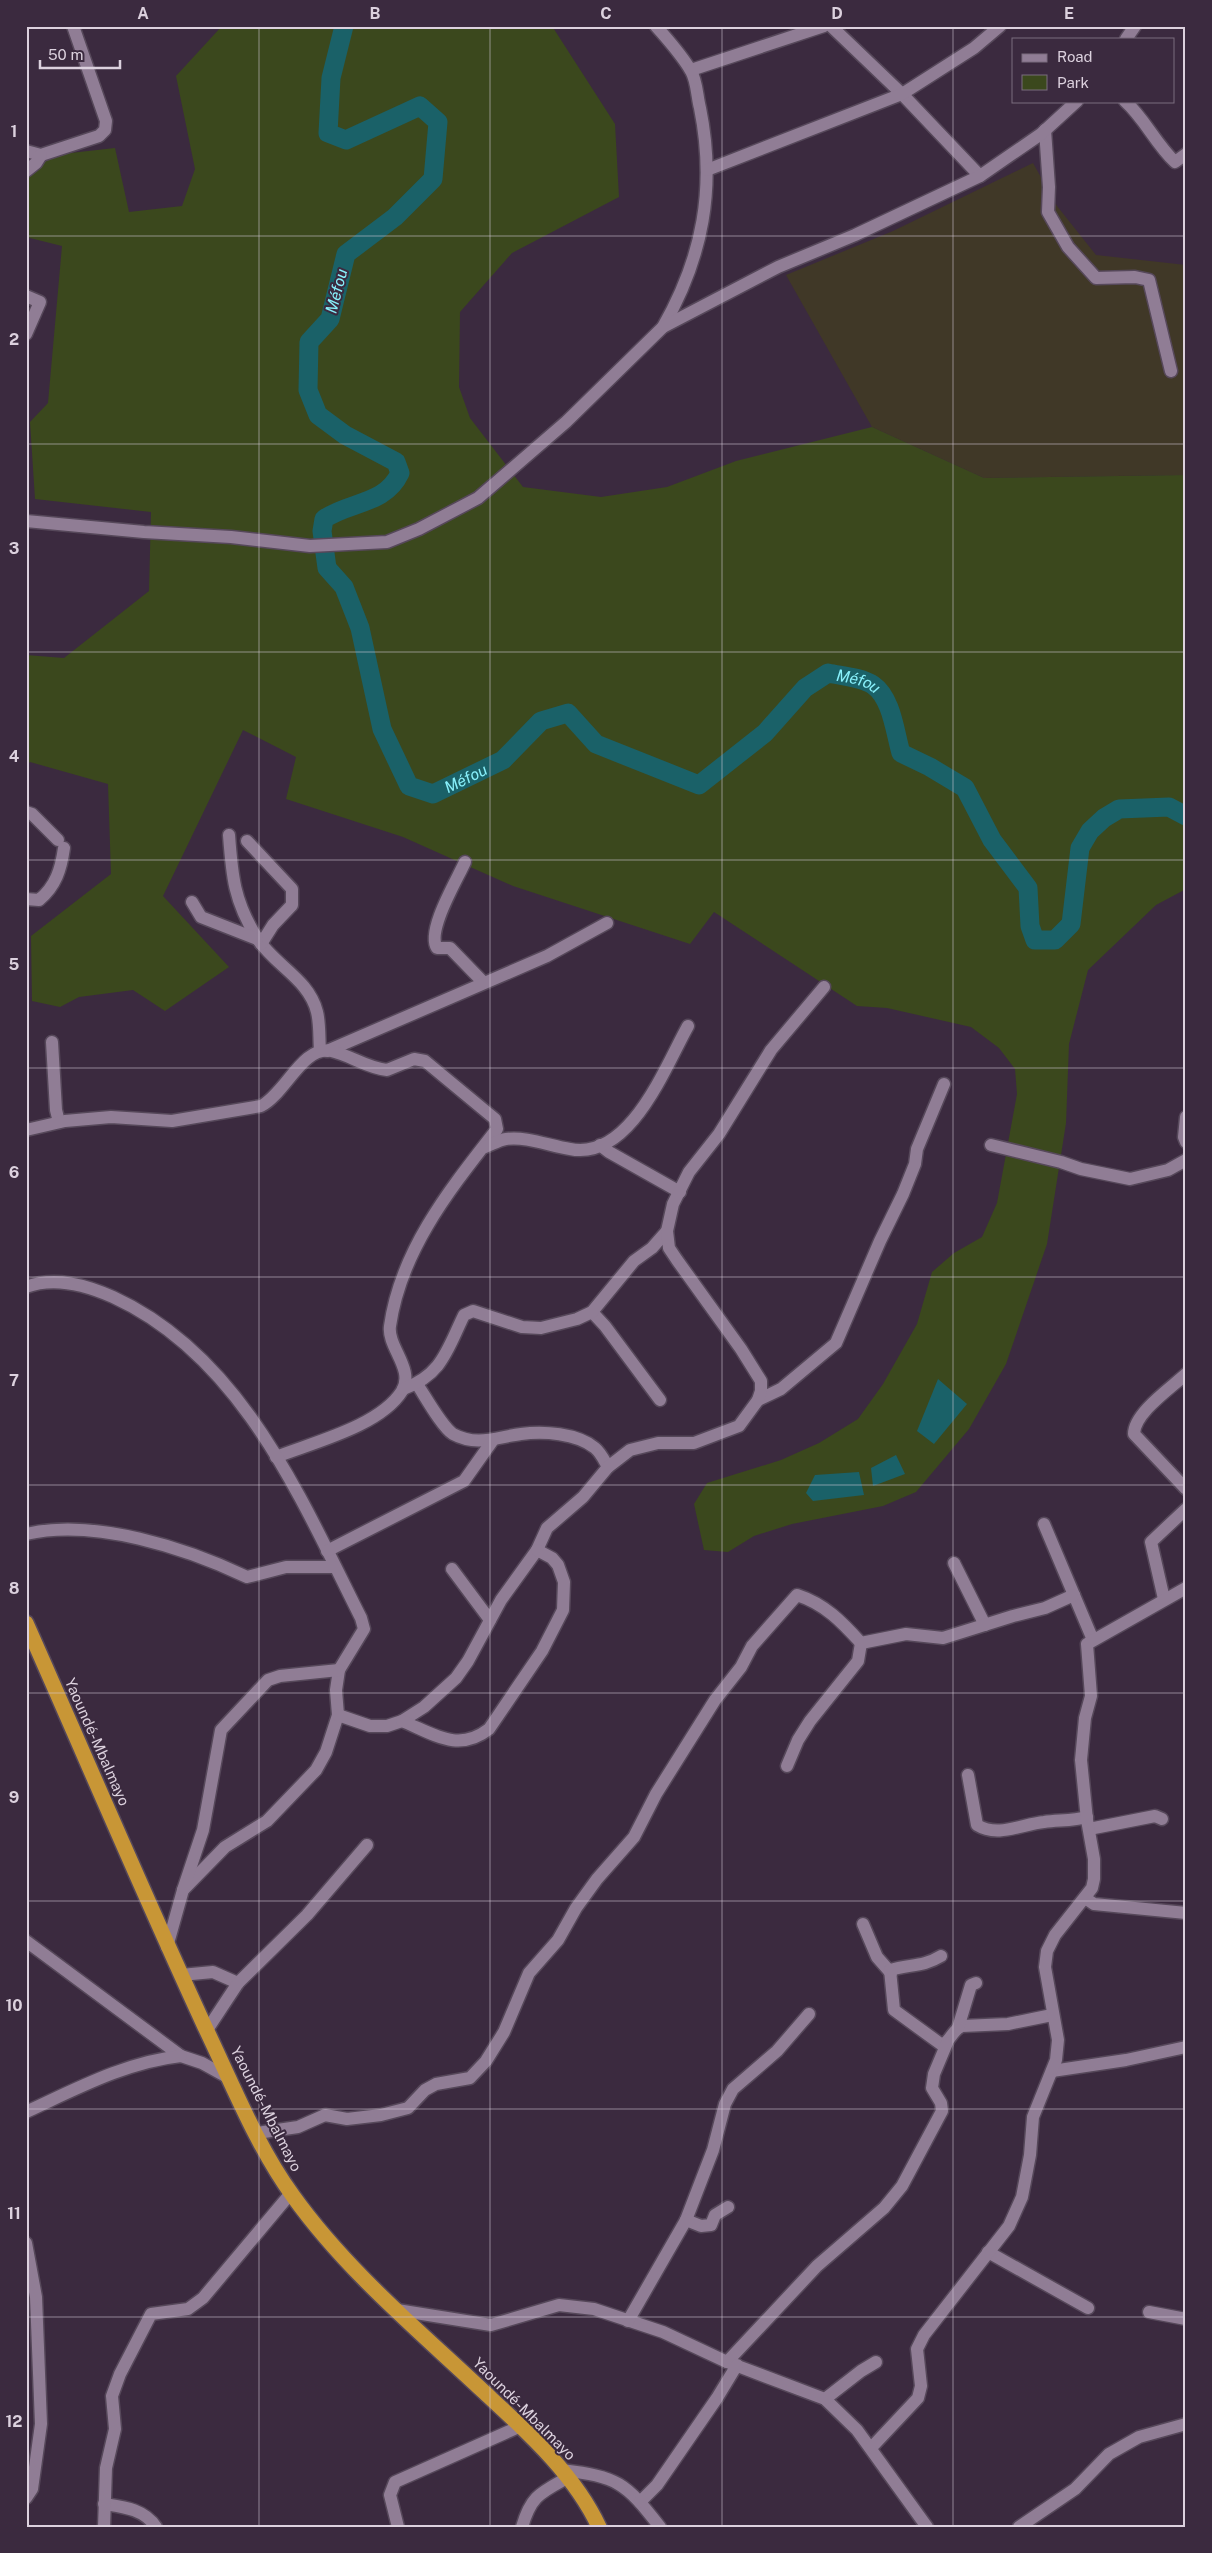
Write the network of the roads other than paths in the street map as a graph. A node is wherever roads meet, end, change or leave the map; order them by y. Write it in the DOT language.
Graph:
graph roads {
  1 [pos="73,26"];
  2 [pos="656,26"];
  3 [pos="824,26"];
  4 [pos="831,26"];
  5 [pos="1000,26"];
  6 [pos="1135,26"];
  7 [pos="1127,38"];
  8 [pos="691,70"];
  9 [pos="902,94"];
  10 [pos="1075,102"];
  11 [pos="1125,102"];
  12 [pos="1046,130"];
  13 [pos="26,150"];
  14 [pos="1186,154"];
  15 [pos="41,155"];
  16 [pos="707,170"];
  17 [pos="26,171"];
  18 [pos="980,176"];
  19 [pos="26,296"];
  20 [pos="663,327"];
  21 [pos="26,334"];
  22 [pos="1171,371"];
  23 [pos="26,520"];
  24 [pos="26,812"];
  25 [pos="229,835"];
  26 [pos="247,841"];
  27 [pos="465,862"];
  28 [pos="26,899"];
  29 [pos="192,902"];
  30 [pos="606,923"];
  31 [pos="259,941"];
  32 [pos="483,982"];
  33 [pos="824,987"];
  34 [pos="688,1026"];
  35 [pos="52,1042"];
  36 [pos="324,1050"];
  37 [pos="944,1084"];
  38 [pos="1186,1117"];
  39 [pos="59,1122"];
  40 [pos="26,1130"];
  41 [pos="1186,1142"];
  42 [pos="600,1145"];
  43 [pos="991,1145"];
  44 [pos="482,1148"];
  45 [pos="1186,1160"];
  46 [pos="680,1192"];
  47 [pos="667,1230"];
  48 [pos="26,1287"];
  49 [pos="592,1312"];
  50 [pos="1186,1374"];
  51 [pos="417,1384"];
  52 [pos="403,1389"];
  53 [pos="660,1400"];
  54 [pos="758,1400"];
  55 [pos="493,1440"];
  56 [pos="276,1457"];
  57 [pos="608,1467"];
  58 [pos="1186,1490"];
  59 [pos="1186,1509"];
  60 [pos="1044,1524"];
  61 [pos="26,1534"];
  62 [pos="537,1550"];
  63 [pos="327,1551"];
  64 [pos="954,1563"];
  65 [pos="335,1567"];
  66 [pos="452,1569"];
  67 [pos="1186,1588"];
  68 [pos="1074,1595"];
  69 [pos="1164,1599"];
  70 [pos="490,1620"];
  71 [pos="26,1623"];
  72 [pos="985,1625"];
  73 [pos="1093,1640"];
  74 [pos="861,1644"];
  75 [pos="31,1649"];
  76 [pos="339,1670"];
  77 [pos="338,1715"];
  78 [pos="402,1721"];
  79 [pos="787,1766"];
  80 [pos="968,1775"];
  81 [pos="1162,1819"];
  82 [pos="1088,1823"];
  83 [pos="367,1845"];
  84 [pos="183,1890"];
  85 [pos="1085,1898"];
  86 [pos="1186,1913"];
  87 [pos="863,1924"];
  88 [pos="26,1941"];
  89 [pos="167,1947"];
  90 [pos="941,1956"];
  91 [pos="891,1973"];
  92 [pos="181,1975"];
  93 [pos="238,1983"];
  94 [pos="976,1983"];
  95 [pos="809,2014"];
  96 [pos="1052,2015"];
  97 [pos="958,2028"];
  98 [pos="207,2030"];
  99 [pos="947,2043"];
  100 [pos="1185,2047"];
  101 [pos="181,2056"];
  102 [pos="1052,2070"];
  103 [pos="229,2078"];
  104 [pos="26,2112"];
  105 [pos="257,2133"];
  106 [pos="291,2193"];
  107 [pos="728,2207"];
  108 [pos="686,2220"];
  109 [pos="26,2243"];
  110 [pos="988,2252"];
  111 [pos="1088,2308"];
  112 [pos="397,2310"];
  113 [pos="1148,2312"];
  114 [pos="1186,2319"];
  115 [pos="628,2321"];
  116 [pos="876,2362"];
  117 [pos="732,2363"];
  118 [pos="825,2399"];
  119 [pos="1186,2424"];
  120 [pos="521,2426"];
  121 [pos="872,2448"];
  122 [pos="564,2474"];
  123 [pos="26,2498"];
  124 [pos="640,2502"];
  125 [pos="104,2504"];
  126 [pos="104,2527"];
  127 [pos="156,2527"];
  128 [pos="398,2527"];
  129 [pos="522,2527"];
  130 [pos="599,2527"];
  131 [pos="660,2527"];
  132 [pos="927,2527"];
  133 [pos="1019,2527"];
  1 -- 15 [label="street"];
  2 -- 8 [label="street"];
  3 -- 8 [label="street"];
  4 -- 9 [label="street"];
  5 -- 9 [label="street"];
  6 -- 7 [label="street"];
  8 -- 16 [label="street"];
  9 -- 16 [label="street"];
  9 -- 18 [label="street"];
  10 -- 12 [label="street"];
  11 -- 14 [label="street"];
  12 -- 18 [label="street"];
  12 -- 22 [label="street"];
  13 -- 15 [label="street"];
  15 -- 17 [label="street"];
  16 -- 20 [label="street"];
  18 -- 20 [label="street"];
  19 -- 21 [label="street"];
  20 -- 23 [label="street"];
  24 -- 28 [label="street"];
  25 -- 31 [label="street"];
  26 -- 31 [label="street"];
  27 -- 32 [label="street"];
  29 -- 31 [label="street"];
  30 -- 32 [label="street"];
  31 -- 36 [label="street"];
  32 -- 36 [label="street"];
  33 -- 46 [label="street"];
  34 -- 42 [label="street"];
  35 -- 39 [label="street"];
  36 -- 39 [label="street"];
  36 -- 44 [label="street"];
  37 -- 54 [label="street"];
  38 -- 41 [label="street"];
  39 -- 40 [label="street"];
  42 -- 44 [label="street"];
  42 -- 46 [label="street"];
  43 -- 45 [label="street"];
  44 -- 52 [label="street"];
  46 -- 47 [label="street"];
  47 -- 49 [label="street"];
  47 -- 54 [label="street"];
  48 -- 56 [label="street"];
  49 -- 51 [label="street"];
  49 -- 53 [label="street"];
  50 -- 58 [label="street"];
  51 -- 52 [label="street"];
  51 -- 55 [label="street"];
  52 -- 56 [label="street"];
  54 -- 57 [label="street"];
  55 -- 57 [label="street"];
  55 -- 63 [label="street"];
  56 -- 63 [label="street"];
  57 -- 62 [label="street"];
  59 -- 69 [label="street"];
  60 -- 68 [label="street"];
  61 -- 65 [label="street"];
  62 -- 70 [label="street"];
  62 -- 78 [label="street"];
  63 -- 65 [label="street"];
  64 -- 72 [label="street"];
  65 -- 76 [label="street"];
  66 -- 70 [label="street"];
  67 -- 69 [label="street"];
  68 -- 72 [label="street"];
  68 -- 73 [label="street"];
  69 -- 73 [label="street"];
  70 -- 78 [label="street"];
  71 -- 75 [label="highway, Yaoundé-Mbalmayo"];
  72 -- 74 [label="street"];
  73 -- 82 [label="street"];
  74 -- 79 [label="street"];
  74 -- 105 [label="street"];
  75 -- 89 [label="highway, Yaoundé-Mbalmayo"];
  76 -- 77 [label="street"];
  76 -- 84 [label="street"];
  77 -- 78 [label="street"];
  77 -- 84 [label="street"];
  80 -- 82 [label="street"];
  81 -- 82 [label="street"];
  82 -- 85 [label="street"];
  83 -- 93 [label="street"];
  84 -- 89 [label="street"];
  85 -- 86 [label="street"];
  85 -- 96 [label="street"];
  87 -- 91 [label="street"];
  88 -- 101 [label="street"];
  89 -- 92 [label="highway, Yaoundé-Mbalmayo"];
  90 -- 91 [label="street"];
  91 -- 99 [label="street"];
  92 -- 93 [label="street"];
  92 -- 98 [label="highway, Yaoundé-Mbalmayo"];
  93 -- 98 [label="street"];
  94 -- 97 [label="street"];
  95 -- 108 [label="street"];
  96 -- 97 [label="street"];
  96 -- 102 [label="street"];
  97 -- 99 [label="street"];
  98 -- 103 [label="highway, Yaoundé-Mbalmayo"];
  99 -- 117 [label="street"];
  100 -- 102 [label="street"];
  101 -- 103 [label="street"];
  101 -- 104 [label="street"];
  102 -- 110 [label="street"];
  103 -- 105 [label="highway, Yaoundé-Mbalmayo"];
  105 -- 106 [label="highway, Yaoundé-Mbalmayo"];
  106 -- 112 [label="highway, Yaoundé-Mbalmayo"];
  106 -- 125 [label="street"];
  107 -- 108 [label="street"];
  108 -- 115 [label="street"];
  109 -- 123 [label="street"];
  110 -- 111 [label="street"];
  110 -- 121 [label="street"];
  112 -- 115 [label="street"];
  112 -- 120 [label="highway, Yaoundé-Mbalmayo"];
  113 -- 114 [label="street"];
  115 -- 117 [label="street"];
  116 -- 118 [label="street"];
  117 -- 118 [label="street"];
  117 -- 124 [label="street"];
  118 -- 121 [label="street"];
  119 -- 133 [label="street"];
  120 -- 122 [label="highway, Yaoundé-Mbalmayo"];
  120 -- 128 [label="street"];
  121 -- 132 [label="street"];
  122 -- 124 [label="street"];
  122 -- 129 [label="street"];
  122 -- 130 [label="highway, Yaoundé-Mbalmayo"];
  124 -- 131 [label="street"];
  125 -- 126 [label="street"];
  125 -- 127 [label="street"];
}
